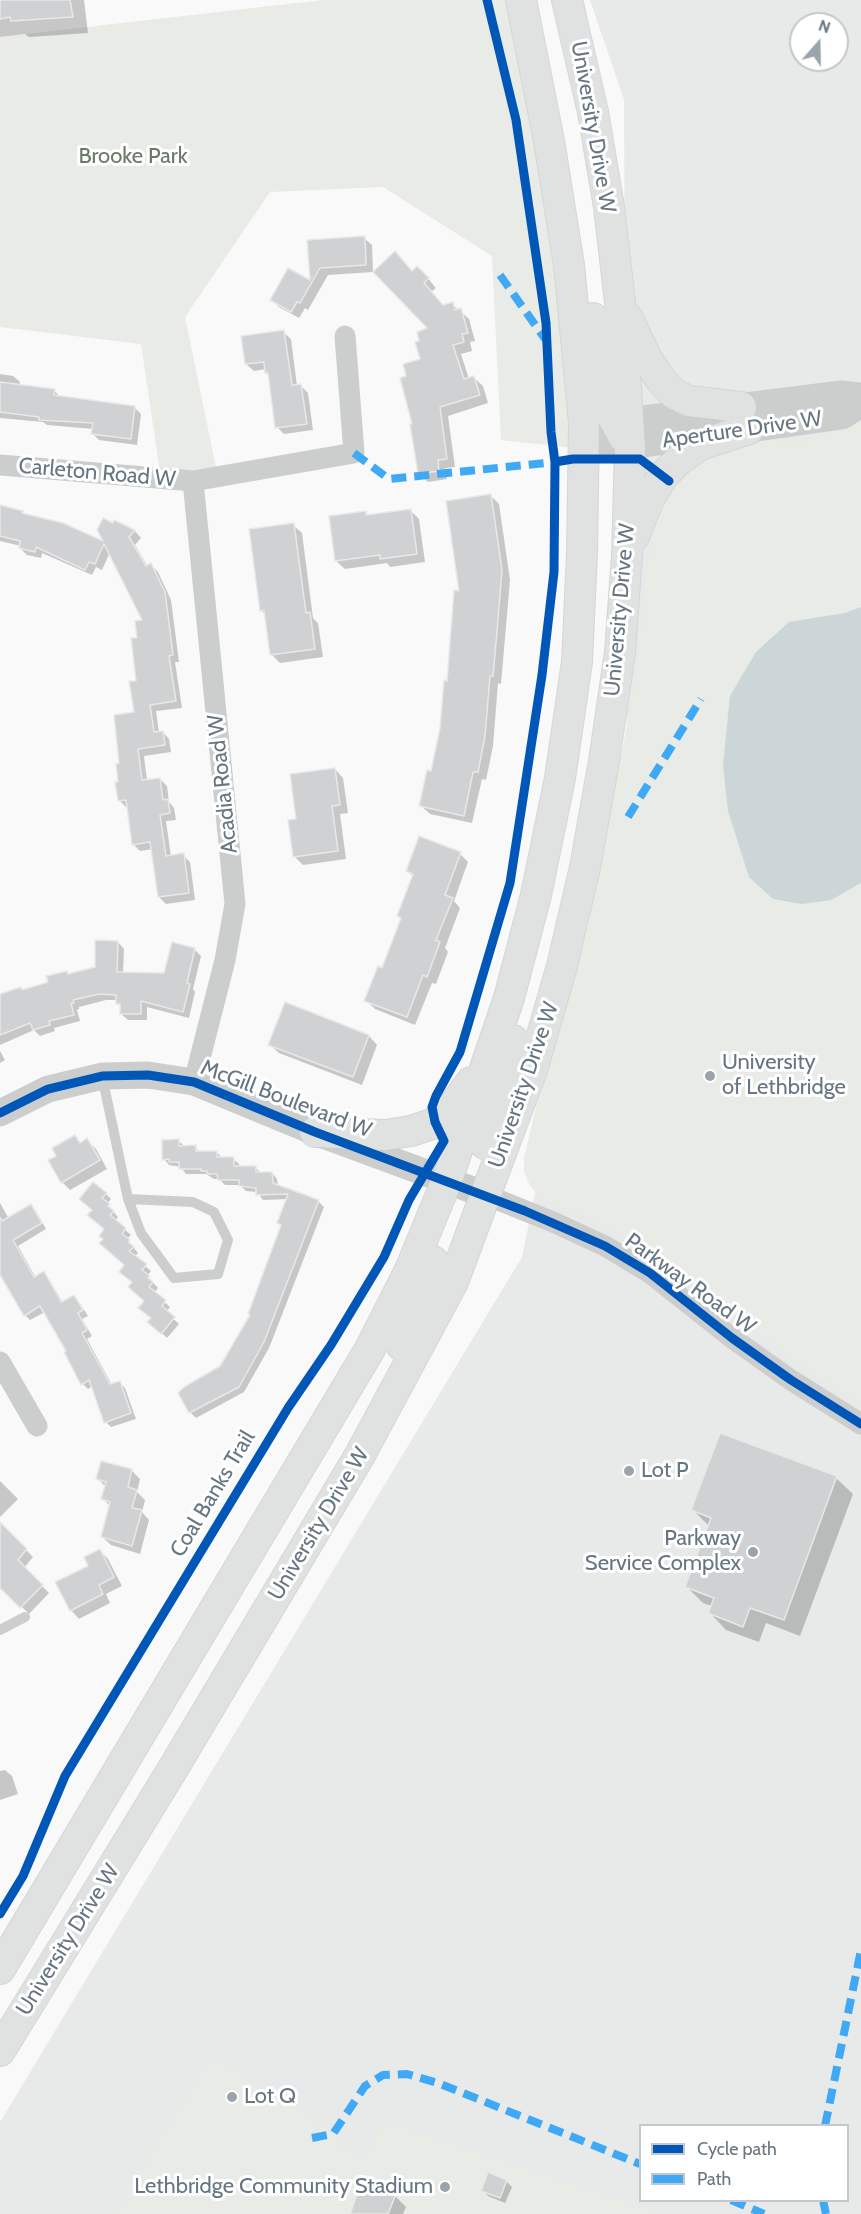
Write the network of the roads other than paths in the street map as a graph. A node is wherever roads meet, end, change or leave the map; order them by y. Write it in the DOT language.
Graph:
graph roads {
  1 [pos="521,0"];
  2 [pos="567,0"];
  3 [pos="549,141"];
  4 [pos="620,302"];
  5 [pos="345,336"];
  6 [pos="861,396"];
  7 [pos="861,404"];
  8 [pos="745,418"];
  9 [pos="624,430"];
  10 [pos="584,436"];
  11 [pos="0,465"];
  12 [pos="193,481"];
  13 [pos="627,556"];
  14 [pos="536,895"];
  15 [pos="491,1049"];
  16 [pos="102,1076"];
  17 [pos="194,1082"];
  18 [pos="0,1113"];
  19 [pos="315,1132"];
  20 [pos="447,1180"];
  21 [pos="486,1195"];
  22 [pos="128,1199"];
  23 [pos="0,1362"];
  24 [pos="388,1404"];
  25 [pos="861,1424"];
  26 [pos="37,1426"];
  27 [pos="26,1617"];
  28 [pos="0,1630"];
  29 [pos="0,1969"];
  30 [pos="0,2051"];
  1 -- 3 [label="main road, University Drive W"];
  2 -- 4 [label="main road, University Drive W"];
  3 -- 9 [label="main road"];
  3 -- 10 [label="main road, University Drive W"];
  4 -- 8 [label="main road"];
  4 -- 9 [label="main road, University Drive W"];
  5 -- 12 [label="street, Carleton Road W"];
  6 -- 8 [label="street, Aperture Drive W"];
  7 -- 8 [label="street, Aperture Drive W"];
  8 -- 9 [label="street, Aperture Drive W"];
  8 -- 13 [label="main road"];
  9 -- 10 [label="street, Aperture Drive W"];
  9 -- 13 [label="main road, University Drive W"];
  10 -- 14 [label="main road, University Drive W"];
  11 -- 12 [label="street, Carleton Road W"];
  12 -- 17 [label="street, Acadia Road W"];
  13 -- 21 [label="main road, University Drive W"];
  14 -- 15 [label="main road, University Drive W"];
  14 -- 21 [label="main road"];
  15 -- 19 [label="main road"];
  15 -- 20 [label="main road, University Drive W"];
  16 -- 17 [label="street, McGill Boulevard W"];
  16 -- 18 [label="street, McGill Boulevard W"];
  16 -- 22 [label="lane"];
  17 -- 19 [label="street, McGill Boulevard W"];
  19 -- 20 [label="street, McGill Boulevard W"];
  20 -- 21 [label="street, McGill Boulevard W"];
  20 -- 24 [label="main road"];
  20 -- 29 [label="main road, University Drive W"];
  21 -- 24 [label="main road, University Drive W"];
  21 -- 25 [label="street, Parkway Road W"];
  22 -- 22 [label="lane"];
  23 -- 26 [label="street"];
  24 -- 30 [label="main road, University Drive W"];
  27 -- 28 [label="lane"];
}
